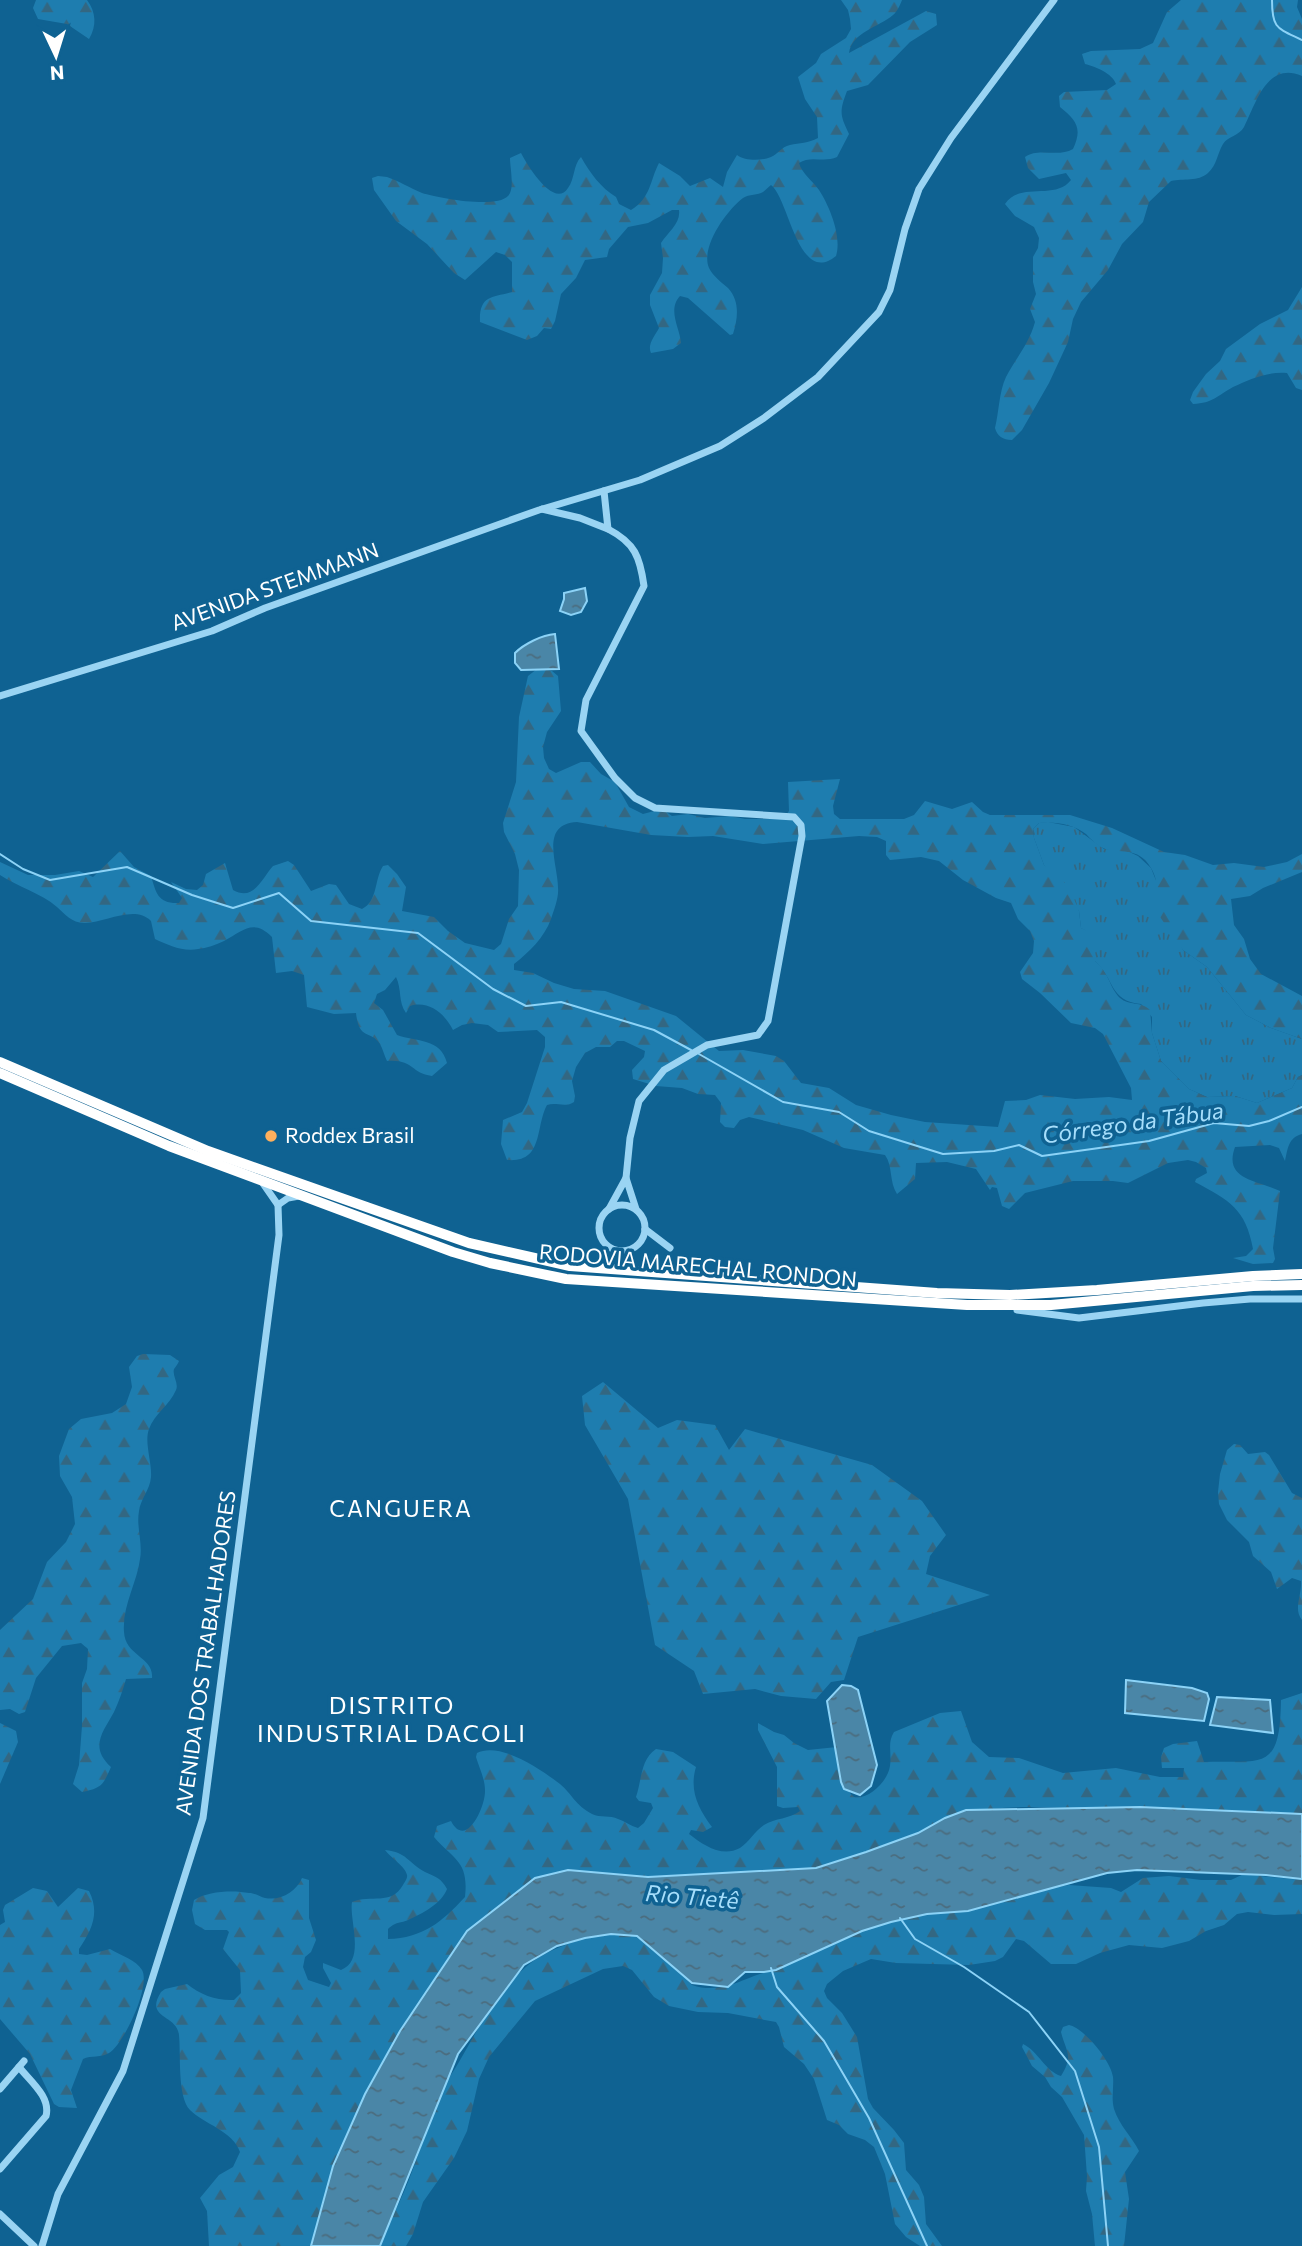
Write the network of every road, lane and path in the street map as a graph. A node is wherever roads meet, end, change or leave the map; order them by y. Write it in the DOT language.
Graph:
graph roads {
  1 [pos="1054,0"];
  2 [pos="604,491"];
  3 [pos="542,509"];
  4 [pos="608,529"];
  5 [pos="0,696"];
  6 [pos="0,1062"];
  7 [pos="0,1073"];
  8 [pos="626,1178"];
  9 [pos="262,1181"];
  10 [pos="301,1195"];
  11 [pos="278,1205"];
  12 [pos="609,1209"];
  13 [pos="637,1210"];
  14 [pos="645,1229"];
  15 [pos="670,1248"];
  16 [pos="1302,1275"];
  17 [pos="1302,1285"];
  18 [pos="1302,1299"];
  19 [pos="967,1305"];
  20 [pos="0,2089"];
  21 [pos="0,2169"];
  22 [pos="0,2214"];
  23 [pos="34,2246"];
  24 [pos="42,2246"];
  1 -- 2 [label="street, AVENIDA STEMMANN"];
  2 -- 3 [label="street, AVENIDA STEMMANN"];
  2 -- 4 [label="street"];
  3 -- 4 [label="street"];
  3 -- 5 [label="street, AVENIDA STEMMANN"];
  4 -- 8 [label="street"];
  6 -- 16 [label="highway, RODOVIA MARECHAL RONDON"];
  7 -- 9 [label="highway, RODOVIA MARECHAL RONDON"];
  8 -- 12 [label="street"];
  8 -- 13 [label="street"];
  9 -- 10 [label="highway, RODOVIA MARECHAL RONDON"];
  9 -- 11 [label="street"];
  10 -- 11 [label="street"];
  10 -- 19 [label="highway, RODOVIA MARECHAL RONDON"];
  11 -- 24 [label="street, AVENIDA DOS TRABALHADORES"];
  12 -- 13 [label="street"];
  12 -- 14 [label="street"];
  13 -- 14 [label="street"];
  14 -- 15 [label="street"];
  17 -- 19 [label="highway, RODOVIA MARECHAL RONDON"];
  18 -- 19 [label="street"];
  20 -- 21 [label="street"];
  22 -- 23 [label="street"];
}
